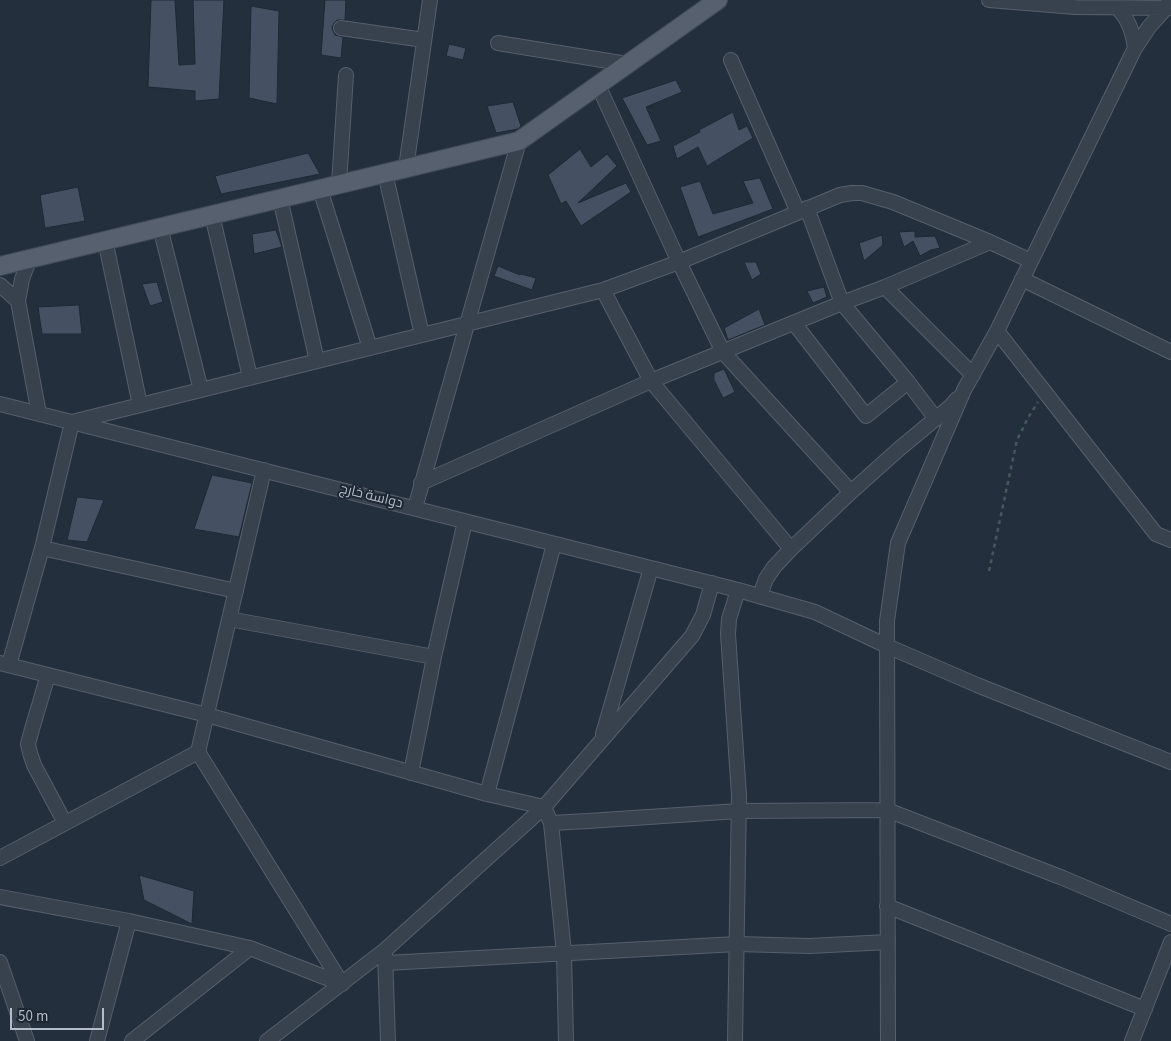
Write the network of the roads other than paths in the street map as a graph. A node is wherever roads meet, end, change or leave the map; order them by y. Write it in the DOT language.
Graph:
graph roads {
  1 [pos="430,0"];
  2 [pos="718,0"];
  3 [pos="989,0"];
  4 [pos="1169,5"];
  5 [pos="1118,8"];
  6 [pos="341,28"];
  7 [pos="424,40"];
  8 [pos="498,43"];
  9 [pos="1135,48"];
  10 [pos="731,60"];
  11 [pos="628,64"];
  12 [pos="346,75"];
  13 [pos="598,85"];
  14 [pos="519,141"];
  15 [pos="406,168"];
  16 [pos="385,173"];
  17 [pos="339,184"];
  18 [pos="320,189"];
  19 [pos="280,198"];
  20 [pos="802,210"];
  21 [pos="212,215"];
  22 [pos="160,227"];
  23 [pos="105,240"];
  24 [pos="990,242"];
  25 [pos="30,258"];
  26 [pos="1031,261"];
  27 [pos="679,262"];
  28 [pos="0,266"];
  29 [pos="1022,279"];
  30 [pos="0,285"];
  31 [pos="885,287"];
  32 [pos="603,290"];
  33 [pos="18,301"];
  34 [pos="842,303"];
  35 [pos="794,323"];
  36 [pos="466,324"];
  37 [pos="997,331"];
  38 [pos="422,335"];
  39 [pos="370,348"];
  40 [pos="723,352"];
  41 [pos="1171,352"];
  42 [pos="317,361"];
  43 [pos="973,375"];
  44 [pos="250,378"];
  45 [pos="651,381"];
  46 [pos="908,382"];
  47 [pos="201,390"];
  48 [pos="964,390"];
  49 [pos="0,404"];
  50 [pos="140,405"];
  51 [pos="39,414"];
  52 [pos="936,419"];
  53 [pos="72,422"];
  54 [pos="264,470"];
  55 [pos="421,483"];
  56 [pos="851,492"];
  57 [pos="415,508"];
  58 [pos="464,521"];
  59 [pos="1171,540"];
  60 [pos="554,544"];
  61 [pos="42,548"];
  62 [pos="791,549"];
  63 [pos="651,568"];
  64 [pos="712,583"];
  65 [pos="739,590"];
  66 [pos="236,591"];
  67 [pos="761,597"];
  68 [pos="230,619"];
  69 [pos="887,646"];
  70 [pos="434,657"];
  71 [pos="4,664"];
  72 [pos="48,675"];
  73 [pos="207,715"];
  74 [pos="601,740"];
  75 [pos="198,752"];
  76 [pos="1171,762"];
  77 [pos="411,773"];
  78 [pos="487,794"];
  79 [pos="544,807"];
  80 [pos="887,810"];
  81 [pos="739,811"];
  82 [pos="551,822"];
  83 [pos="65,823"];
  84 [pos="0,858"];
  85 [pos="0,897"];
  86 [pos="887,906"];
  87 [pos="129,921"];
  88 [pos="1171,924"];
  89 [pos="888,942"];
  90 [pos="1171,942"];
  91 [pos="737,944"];
  92 [pos="250,948"];
  93 [pos="564,953"];
  94 [pos="386,956"];
  95 [pos="0,962"];
  96 [pos="342,984"];
  97 [pos="1145,1009"];
  98 [pos="27,1041"];
  99 [pos="97,1041"];
  100 [pos="132,1041"];
  101 [pos="266,1041"];
  102 [pos="388,1041"];
  103 [pos="566,1041"];
  104 [pos="735,1041"];
  105 [pos="888,1041"];
  106 [pos="1132,1041"];
  1 -- 7 [label="street"];
  2 -- 11 [label="main road"];
  3 -- 5 [label="street"];
  4 -- 5 [label="street"];
  4 -- 9 [label="street"];
  5 -- 9 [label="street"];
  6 -- 7 [label="street"];
  7 -- 15 [label="street"];
  8 -- 11 [label="street"];
  9 -- 26 [label="street"];
  10 -- 20 [label="street"];
  11 -- 13 [label="main road"];
  12 -- 17 [label="street"];
  13 -- 14 [label="main road"];
  13 -- 27 [label="street"];
  14 -- 15 [label="main road"];
  14 -- 36 [label="street"];
  15 -- 16 [label="main road"];
  16 -- 17 [label="main road"];
  16 -- 38 [label="street"];
  17 -- 18 [label="main road"];
  18 -- 19 [label="main road"];
  18 -- 39 [label="street"];
  19 -- 21 [label="main road"];
  19 -- 42 [label="street"];
  20 -- 24 [label="street"];
  20 -- 27 [label="street"];
  20 -- 34 [label="street"];
  21 -- 22 [label="main road"];
  21 -- 44 [label="street"];
  22 -- 23 [label="main road"];
  22 -- 47 [label="street"];
  23 -- 25 [label="main road"];
  23 -- 50 [label="street"];
  24 -- 26 [label="street"];
  24 -- 31 [label="street"];
  25 -- 28 [label="main road"];
  25 -- 33 [label="street"];
  26 -- 29 [label="street"];
  27 -- 32 [label="street"];
  27 -- 40 [label="street"];
  29 -- 37 [label="street"];
  29 -- 41 [label="street"];
  30 -- 33 [label="street"];
  31 -- 34 [label="street"];
  31 -- 43 [label="street"];
  32 -- 36 [label="street"];
  32 -- 45 [label="street"];
  33 -- 51 [label="street"];
  34 -- 35 [label="street"];
  34 -- 46 [label="street"];
  35 -- 40 [label="street"];
  35 -- 46 [label="street"];
  36 -- 38 [label="street"];
  36 -- 55 [label="street"];
  37 -- 43 [label="street"];
  37 -- 59 [label="street"];
  38 -- 39 [label="street"];
  39 -- 42 [label="street"];
  40 -- 45 [label="street"];
  40 -- 56 [label="street"];
  42 -- 44 [label="street"];
  43 -- 48 [label="street"];
  44 -- 47 [label="street"];
  45 -- 55 [label="street"];
  45 -- 62 [label="street"];
  46 -- 52 [label="street"];
  47 -- 50 [label="street"];
  48 -- 52 [label="street"];
  48 -- 69 [label="street"];
  49 -- 51 [label="street, دواسة خارج"];
  50 -- 53 [label="street"];
  51 -- 53 [label="street, دواسة خارج"];
  52 -- 56 [label="street"];
  53 -- 54 [label="street, دواسة خارج"];
  53 -- 61 [label="street"];
  54 -- 57 [label="street, دواسة خارج"];
  54 -- 66 [label="street"];
  55 -- 57 [label="street"];
  56 -- 62 [label="street"];
  57 -- 58 [label="street, دواسة خارج"];
  58 -- 60 [label="street, دواسة خارج"];
  58 -- 70 [label="street"];
  60 -- 63 [label="street, دواسة خارج"];
  60 -- 78 [label="street"];
  61 -- 66 [label="street"];
  61 -- 71 [label="street"];
  62 -- 67 [label="street"];
  63 -- 64 [label="street, دواسة خارج"];
  63 -- 74 [label="street"];
  64 -- 65 [label="street, دواسة خارج"];
  64 -- 74 [label="street"];
  65 -- 67 [label="street, دواسة خارج"];
  65 -- 81 [label="street"];
  66 -- 68 [label="street"];
  67 -- 69 [label="street, دواسة خارج"];
  68 -- 70 [label="street"];
  68 -- 73 [label="street"];
  69 -- 76 [label="street, دواسة خارج"];
  69 -- 80 [label="street"];
  70 -- 77 [label="street"];
  71 -- 72 [label="street"];
  72 -- 73 [label="street"];
  72 -- 83 [label="street"];
  73 -- 75 [label="street"];
  73 -- 77 [label="street"];
  74 -- 79 [label="street"];
  75 -- 83 [label="street"];
  75 -- 96 [label="street"];
  77 -- 78 [label="street"];
  78 -- 79 [label="street"];
  79 -- 82 [label="street"];
  79 -- 94 [label="street"];
  80 -- 81 [label="street"];
  80 -- 86 [label="street"];
  80 -- 88 [label="street"];
  81 -- 82 [label="street"];
  81 -- 91 [label="street"];
  82 -- 93 [label="street"];
  83 -- 84 [label="street"];
  85 -- 87 [label="street"];
  86 -- 89 [label="street"];
  86 -- 97 [label="street"];
  87 -- 92 [label="street"];
  87 -- 99 [label="street"];
  89 -- 91 [label="street"];
  89 -- 105 [label="street"];
  90 -- 97 [label="street"];
  91 -- 93 [label="street"];
  91 -- 104 [label="street"];
  92 -- 96 [label="street"];
  92 -- 100 [label="street"];
  93 -- 94 [label="street"];
  93 -- 103 [label="street"];
  94 -- 96 [label="street"];
  94 -- 102 [label="street"];
  95 -- 98 [label="street"];
  96 -- 101 [label="street"];
  97 -- 106 [label="street"];
}
